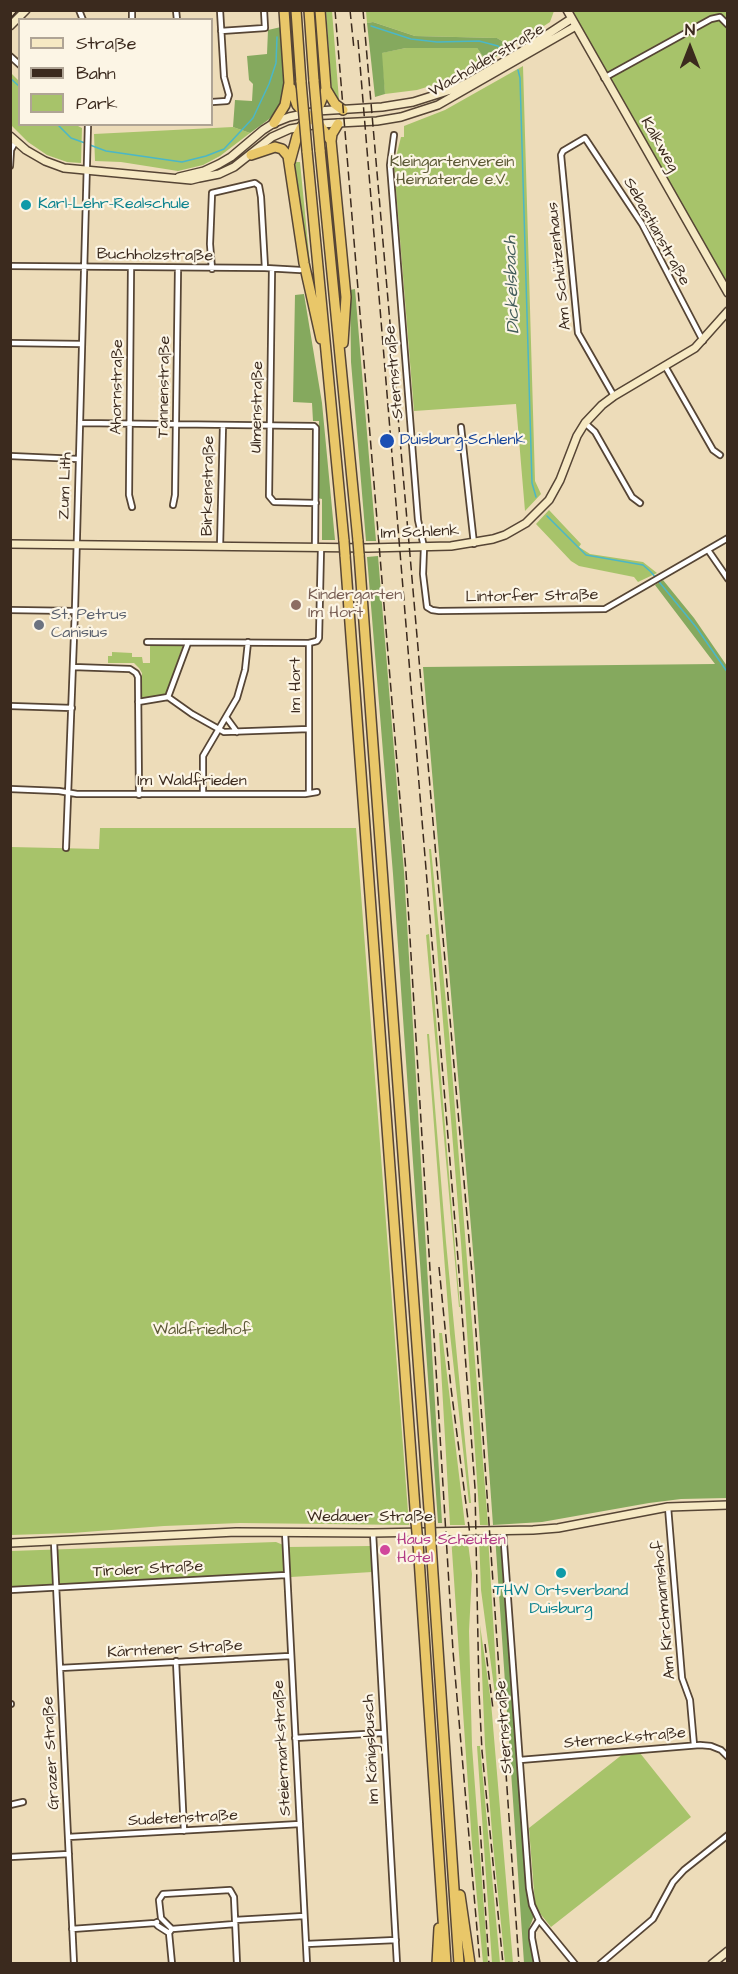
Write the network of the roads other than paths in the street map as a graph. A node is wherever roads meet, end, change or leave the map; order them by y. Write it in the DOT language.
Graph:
graph roads {
  1 [pos="26,10"];
  2 [pos="220,10"];
  3 [pos="264,10"];
  4 [pos="284,10"];
  5 [pos="296,10"];
  6 [pos="309,10"];
  7 [pos="320,10"];
  8 [pos="567,10"];
  9 [pos="572,19"];
  10 [pos="10,26"];
  11 [pos="576,26"];
  12 [pos="728,26"];
  13 [pos="221,31"];
  14 [pos="604,78"];
  15 [pos="289,83"];
  16 [pos="326,89"];
  17 [pos="213,102"];
  18 [pos="343,110"];
  19 [pos="310,114"];
  20 [pos="274,123"];
  21 [pos="319,124"];
  22 [pos="338,124"];
  23 [pos="88,126"];
  24 [pos="302,126"];
  25 [pos="394,135"];
  26 [pos="585,138"];
  27 [pos="13,139"];
  28 [pos="331,141"];
  29 [pos="251,155"];
  30 [pos="290,165"];
  31 [pos="10,166"];
  32 [pos="87,170"];
  33 [pos="173,178"];
  34 [pos="10,266"];
  35 [pos="302,266"];
  36 [pos="84,267"];
  37 [pos="131,268"];
  38 [pos="178,268"];
  39 [pos="265,268"];
  40 [pos="272,268"];
  41 [pos="212,269"];
  42 [pos="728,293"];
  43 [pos="728,311"];
  44 [pos="703,341"];
  45 [pos="10,343"];
  46 [pos="82,344"];
  47 [pos="341,357"];
  48 [pos="327,358"];
  49 [pos="665,366"];
  50 [pos="614,396"];
  51 [pos="80,423"];
  52 [pos="585,423"];
  53 [pos="130,424"];
  54 [pos="176,424"];
  55 [pos="223,425"];
  56 [pos="270,426"];
  57 [pos="461,427"];
  58 [pos="720,455"];
  59 [pos="10,456"];
  60 [pos="78,459"];
  61 [pos="316,503"];
  62 [pos="640,503"];
  63 [pos="172,505"];
  64 [pos="132,507"];
  65 [pos="728,538"];
  66 [pos="10,544"];
  67 [pos="474,544"];
  68 [pos="76,545"];
  69 [pos="220,547"];
  70 [pos="424,547"];
  71 [pos="318,548"];
  72 [pos="708,550"];
  73 [pos="728,579"];
  74 [pos="427,607"];
  75 [pos="10,610"];
  76 [pos="75,611"];
  77 [pos="147,642"];
  78 [pos="248,642"];
  79 [pos="188,643"];
  80 [pos="309,643"];
  81 [pos="73,667"];
  82 [pos="168,697"];
  83 [pos="138,702"];
  84 [pos="10,706"];
  85 [pos="72,708"];
  86 [pos="226,717"];
  87 [pos="219,729"];
  88 [pos="309,729"];
  89 [pos="237,732"];
  90 [pos="10,789"];
  91 [pos="317,792"];
  92 [pos="68,793"];
  93 [pos="309,793"];
  94 [pos="203,794"];
  95 [pos="139,795"];
  96 [pos="66,848"];
  97 [pos="728,1505"];
  98 [pos="668,1507"];
  99 [pos="503,1530"];
  100 [pos="285,1532"];
  101 [pos="373,1533"];
  102 [pos="54,1542"];
  103 [pos="10,1543"];
  104 [pos="286,1575"];
  105 [pos="57,1587"];
  106 [pos="10,1590"];
  107 [pos="290,1656"];
  108 [pos="176,1661"];
  109 [pos="60,1668"];
  110 [pos="383,1733"];
  111 [pos="295,1738"];
  112 [pos="694,1745"];
  113 [pos="728,1757"];
  114 [pos="520,1760"];
  115 [pos="22,1802"];
  116 [pos="10,1805"];
  117 [pos="300,1824"];
  118 [pos="184,1831"];
  119 [pos="728,1835"];
  120 [pos="68,1837"];
  121 [pos="452,1848"];
  122 [pos="69,1854"];
  123 [pos="10,1857"];
  124 [pos="442,1899"];
  125 [pos="304,1916"];
  126 [pos="160,1918"];
  127 [pos="539,1920"];
  128 [pos="235,1922"];
  129 [pos="155,1923"];
  130 [pos="72,1929"];
  131 [pos="170,1931"];
  132 [pos="396,1940"];
  133 [pos="306,1944"];
  134 [pos="728,1951"];
  135 [pos="74,1964"];
  136 [pos="172,1964"];
  137 [pos="237,1964"];
  138 [pos="307,1964"];
  139 [pos="397,1964"];
  140 [pos="437,1964"];
  141 [pos="446,1964"];
  142 [pos="459,1964"];
  143 [pos="470,1964"];
  144 [pos="537,1964"];
  145 [pos="575,1964"];
  146 [pos="600,1964"];
  147 [pos="712,1964"];
  1 -- 10 [label="street"];
  2 -- 13 [label="street"];
  3 -- 13 [label="street"];
  4 -- 15 [label="highway"];
  5 -- 48 [label="highway, bridge"];
  6 -- 47 [label="highway, bridge"];
  7 -- 16 [label="highway"];
  8 -- 9 [label="street, Kalkweg"];
  9 -- 11 [label="street, Kalkweg"];
  9 -- 18 [label="street, Wacholderstraße"];
  11 -- 14 [label="street, Kalkweg"];
  11 -- 22 [label="street, Wacholderstraße"];
  12 -- 14 [label="street"];
  13 -- 17 [label="street"];
  14 -- 42 [label="street, Kalkweg"];
  15 -- 19 [label="highway"];
  15 -- 20 [label="highway"];
  16 -- 18 [label="highway"];
  16 -- 19 [label="highway"];
  18 -- 19 [label="street, Wacholderstraße"];
  19 -- 20 [label="street, Wacholderstraße"];
  19 -- 21 [label="highway"];
  19 -- 24 [label="highway"];
  20 -- 33 [label="street, Wacholderstraße"];
  21 -- 22 [label="street, Wacholderstraße"];
  21 -- 24 [label="street, Wacholderstraße"];
  21 -- 28 [label="highway"];
  22 -- 28 [label="highway"];
  23 -- 32 [label="street, Zum Lith"];
  24 -- 29 [label="street, Wacholderstraße"];
  24 -- 30 [label="highway"];
  25 -- 70 [label="street, Sternstraße"];
  26 -- 44 [label="street, Sebastianstraße"];
  26 -- 50 [label="street, Am Schützenhaus"];
  27 -- 31 [label="street"];
  27 -- 32 [label="street, Wacholderstraße"];
  28 -- 47 [label="highway"];
  29 -- 30 [label="highway"];
  29 -- 33 [label="street, Wacholderstraße"];
  30 -- 35 [label="highway"];
  32 -- 33 [label="street, Wacholderstraße"];
  32 -- 36 [label="street, Zum Lith"];
  34 -- 36 [label="street, Buchholzstraße"];
  35 -- 40 [label="street, Buchholzstraße"];
  35 -- 48 [label="highway"];
  36 -- 37 [label="street, Buchholzstraße"];
  36 -- 46 [label="street, Zum Lith"];
  37 -- 38 [label="street, Buchholzstraße"];
  37 -- 53 [label="street, Ahornstraße"];
  38 -- 41 [label="street, Buchholzstraße"];
  38 -- 54 [label="street, Tannenstraße"];
  39 -- 40 [label="street, Buchholzstraße"];
  39 -- 41 [label="street, Buchholzstraße"];
  39 -- 41 [label="street"];
  40 -- 56 [label="street, Ulmenstraße"];
  43 -- 44 [label="street, Im Schlenk"];
  44 -- 49 [label="street, Im Schlenk"];
  45 -- 46 [label="street"];
  46 -- 51 [label="street, Zum Lith"];
  47 -- 121 [label="highway, bridge"];
  48 -- 124 [label="highway, bridge"];
  49 -- 50 [label="street, Im Schlenk"];
  49 -- 58 [label="street"];
  50 -- 52 [label="street, Im Schlenk"];
  51 -- 53 [label="street"];
  51 -- 60 [label="street, Zum Lith"];
  52 -- 62 [label="street"];
  52 -- 67 [label="street, Im Schlenk"];
  53 -- 54 [label="street"];
  53 -- 64 [label="street, Ahornstraße"];
  54 -- 55 [label="street"];
  54 -- 63 [label="street, Tannenstraße"];
  55 -- 56 [label="street"];
  55 -- 69 [label="street, Birkenstraße"];
  56 -- 61 [label="street, Ulmenstraße"];
  56 -- 61 [label="street"];
  57 -- 67 [label="street"];
  59 -- 60 [label="street"];
  60 -- 68 [label="street, Zum Lith"];
  61 -- 71 [label="street"];
  65 -- 72 [label="street, Lintorfer Straße"];
  66 -- 68 [label="street, Im Schlenk"];
  67 -- 70 [label="street, Im Schlenk"];
  68 -- 69 [label="street, Im Schlenk"];
  68 -- 76 [label="street, Zum Lith"];
  69 -- 71 [label="street, Im Schlenk"];
  70 -- 71 [label="street, Im Schlenk"];
  70 -- 74 [label="street, Sternstraße"];
  71 -- 80 [label="street, Im Hort"];
  72 -- 73 [label="street"];
  72 -- 74 [label="street, Lintorfer Straße"];
  75 -- 76 [label="street"];
  76 -- 81 [label="street, Zum Lith"];
  77 -- 79 [label="street"];
  78 -- 79 [label="street"];
  78 -- 80 [label="street"];
  78 -- 86 [label="street"];
  79 -- 82 [label="street"];
  80 -- 88 [label="street, Im Hort"];
  81 -- 83 [label="street"];
  81 -- 85 [label="street, Zum Lith"];
  82 -- 83 [label="street"];
  82 -- 87 [label="street"];
  83 -- 95 [label="street"];
  84 -- 85 [label="street"];
  85 -- 92 [label="street, Zum Lith"];
  86 -- 87 [label="street"];
  86 -- 89 [label="street"];
  87 -- 89 [label="street"];
  87 -- 94 [label="street"];
  88 -- 89 [label="street"];
  88 -- 93 [label="street, Im Hort"];
  90 -- 92 [label="street, Im Waldfrieden"];
  91 -- 93 [label="street, Im Waldfrieden"];
  92 -- 95 [label="street, Im Waldfrieden"];
  92 -- 96 [label="street, Zum Lith"];
  93 -- 94 [label="street, Im Waldfrieden"];
  94 -- 95 [label="street, Im Waldfrieden"];
  97 -- 98 [label="street, Wedauer Straße"];
  98 -- 99 [label="street, Wedauer Straße"];
  98 -- 112 [label="street, Am Kirchmannshof"];
  99 -- 101 [label="street, Wedauer Straße"];
  99 -- 114 [label="street, Sternstraße"];
  100 -- 101 [label="street, Wedauer Straße"];
  100 -- 102 [label="street, Wedauer Straße"];
  100 -- 104 [label="street, Steiermarkstraße"];
  101 -- 110 [label="street, Im Königsbusch"];
  102 -- 103 [label="street, Wedauer Straße"];
  102 -- 105 [label="street, Grazer Straße"];
  104 -- 105 [label="street, Tiroler Straße"];
  104 -- 107 [label="street, Steiermarkstraße"];
  105 -- 106 [label="street, Tiroler Straße"];
  105 -- 109 [label="street, Grazer Straße"];
  107 -- 108 [label="street, Kärntener Straße"];
  107 -- 111 [label="street, Steiermarkstraße"];
  108 -- 109 [label="street, Kärntener Straße"];
  108 -- 118 [label="street"];
  109 -- 120 [label="street, Grazer Straße"];
  110 -- 111 [label="street"];
  110 -- 132 [label="street, Im Königsbusch"];
  111 -- 117 [label="street, Steiermarkstraße"];
  112 -- 113 [label="street, Sterneckstraße"];
  112 -- 114 [label="street, Sterneckstraße"];
  114 -- 127 [label="street, Sternstraße"];
  115 -- 116 [label="street"];
  117 -- 118 [label="street, Sudetenstraße"];
  117 -- 125 [label="street, Steiermarkstraße"];
  118 -- 120 [label="street, Sudetenstraße"];
  119 -- 146 [label="street"];
  120 -- 122 [label="street, Grazer Straße"];
  121 -- 142 [label="highway"];
  121 -- 143 [label="highway"];
  122 -- 123 [label="street"];
  122 -- 130 [label="street, Grazer Straße"];
  124 -- 140 [label="highway"];
  124 -- 141 [label="highway"];
  125 -- 128 [label="street"];
  125 -- 133 [label="street, Steiermarkstraße"];
  126 -- 128 [label="street"];
  126 -- 129 [label="street"];
  126 -- 131 [label="street"];
  127 -- 144 [label="street, Sternstraße"];
  127 -- 145 [label="street, Sternstraße"];
  128 -- 131 [label="street"];
  128 -- 137 [label="street"];
  129 -- 130 [label="street"];
  129 -- 131 [label="street"];
  130 -- 135 [label="street, Grazer Straße"];
  131 -- 136 [label="street"];
  132 -- 133 [label="street"];
  132 -- 139 [label="street, Im Königsbusch"];
  133 -- 138 [label="street, Steiermarkstraße"];
  134 -- 147 [label="street"];
}
